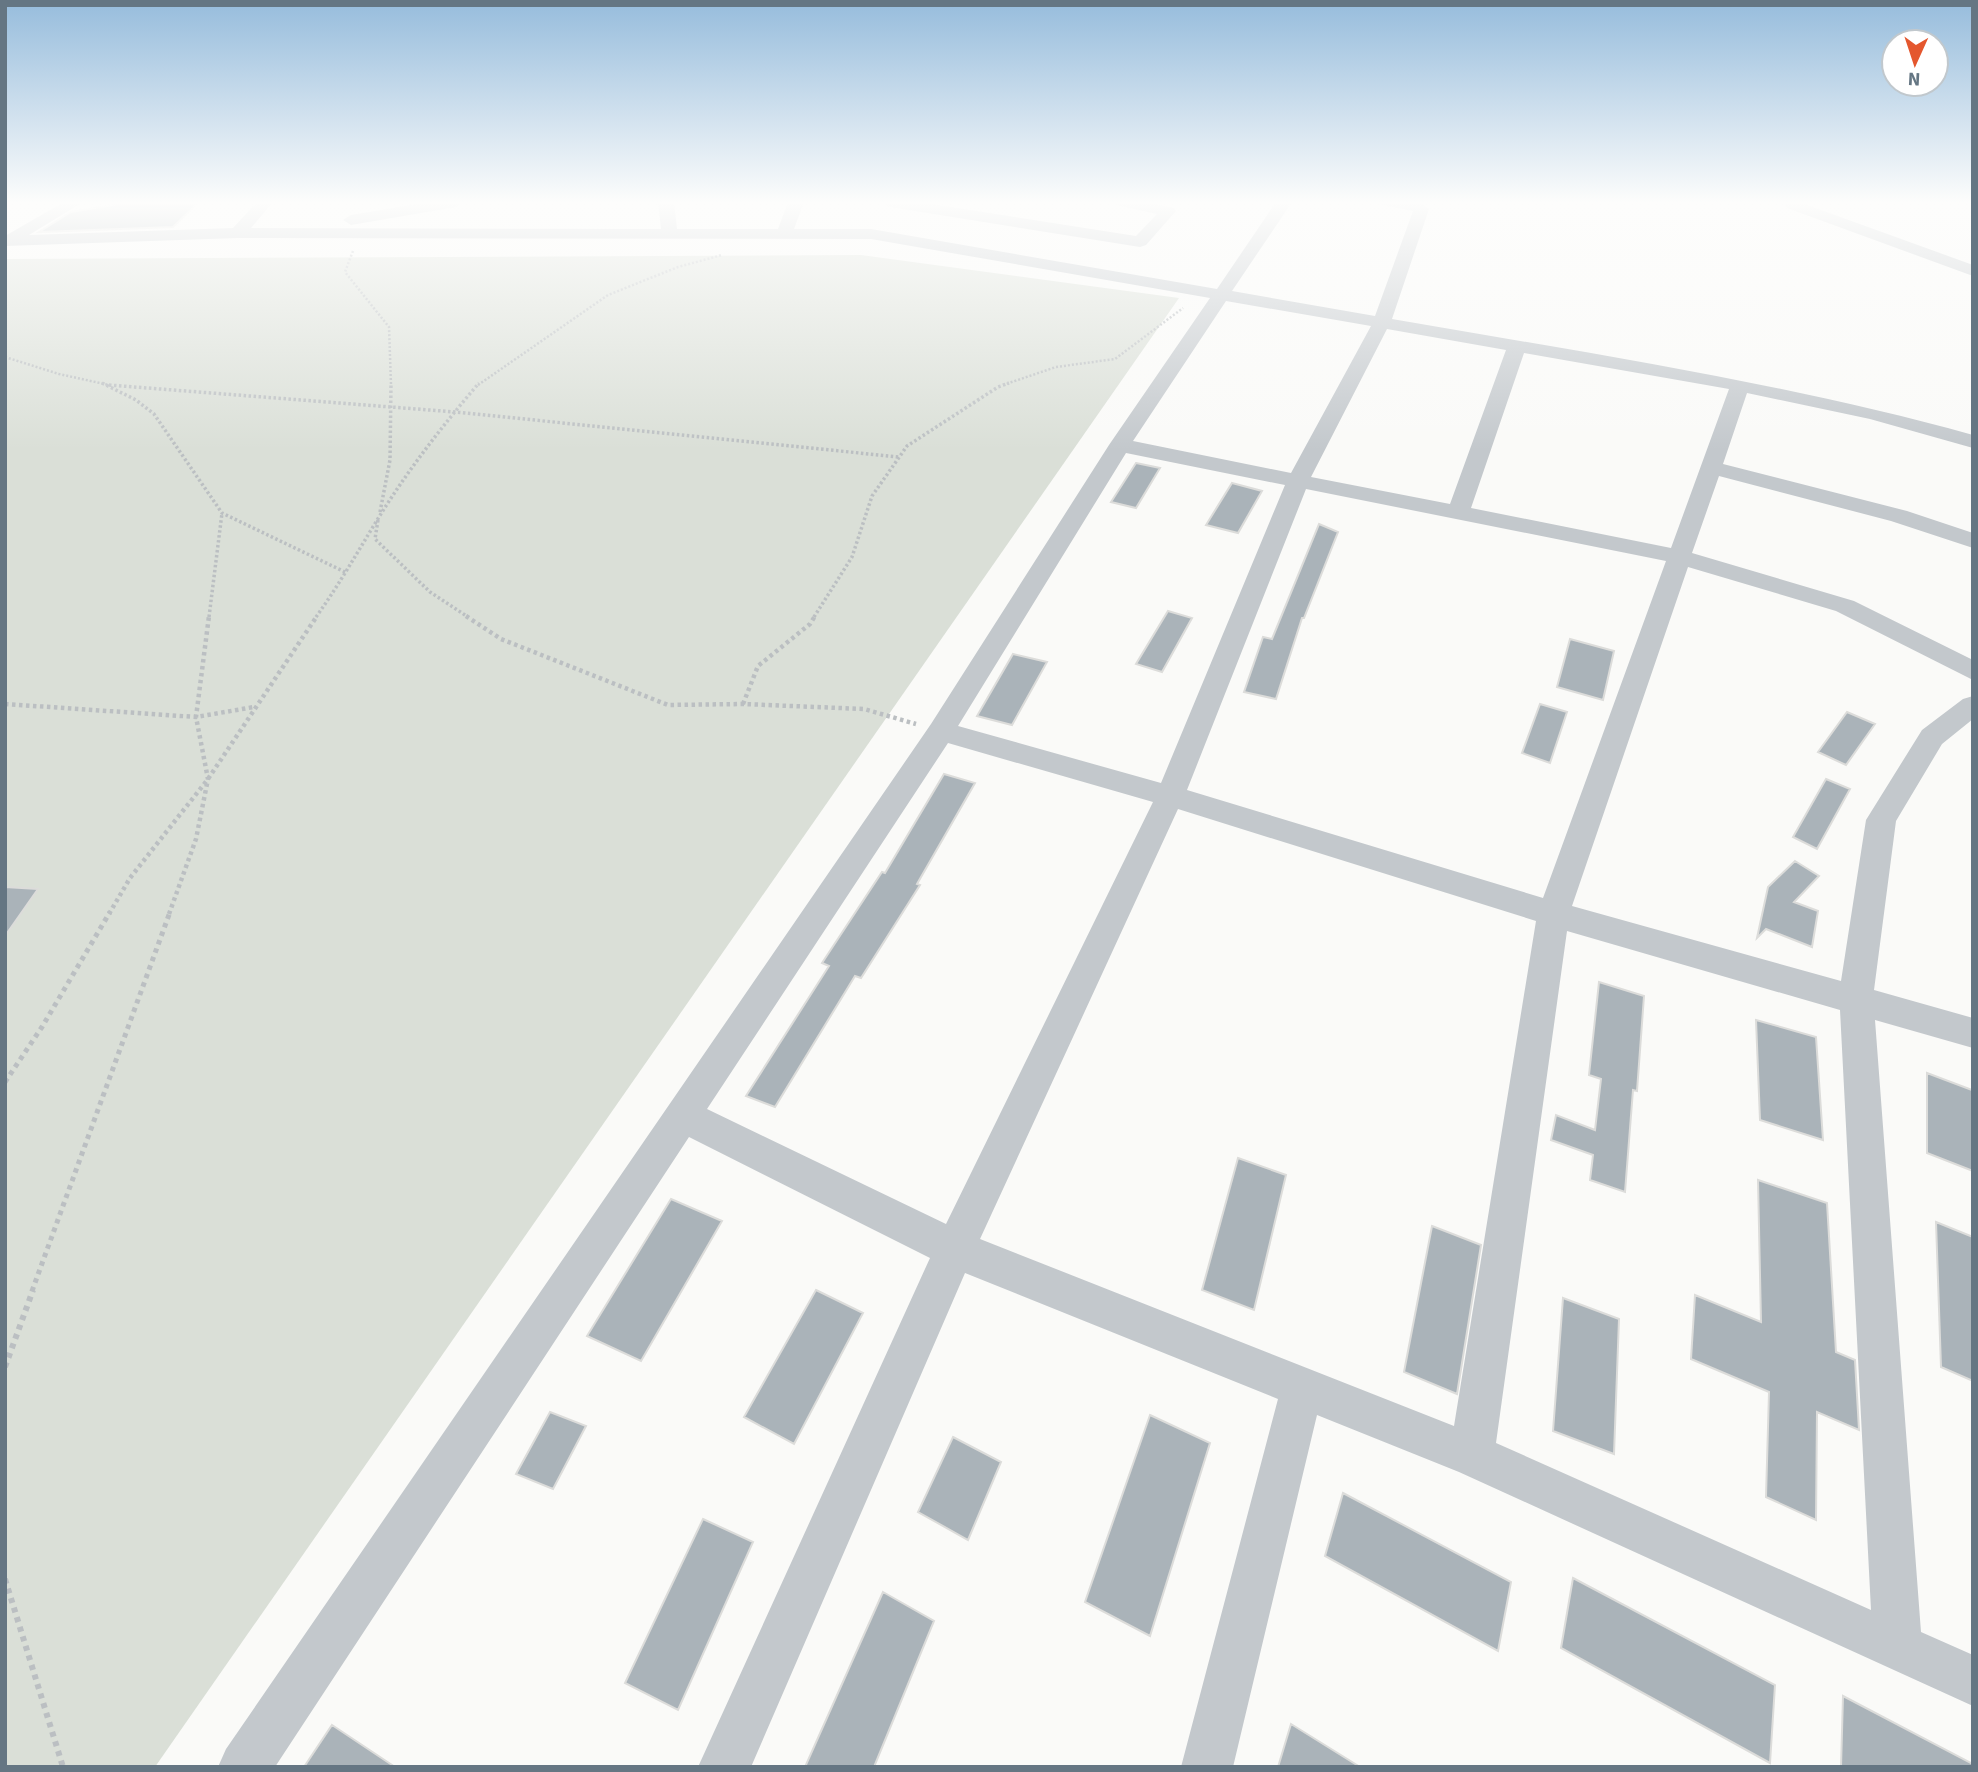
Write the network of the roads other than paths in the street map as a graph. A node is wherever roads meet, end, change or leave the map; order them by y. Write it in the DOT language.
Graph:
graph roads {
  1 [pos="1189,285"];
  2 [pos="1218,285"];
  3 [pos="1395,285"];
  4 [pos="1211,294"];
  5 [pos="1381,324"];
  6 [pos="1517,347"];
  7 [pos="1740,385"];
  8 [pos="1973,442"];
  9 [pos="1120,445"];
  10 [pos="1712,468"];
  11 [pos="1298,481"];
  12 [pos="1458,513"];
  13 [pos="1973,541"];
  14 [pos="1679,557"];
  15 [pos="1973,671"];
  16 [pos="1973,705"];
  17 [pos="941,731"];
  18 [pos="1170,796"];
  19 [pos="1553,914"];
  20 [pos="1856,998"];
  21 [pos="1973,1033"];
  22 [pos="682,1115"];
  23 [pos="955,1250"];
  24 [pos="1302,1388"];
  25 [pos="1472,1455"];
  26 [pos="1898,1648"];
  27 [pos="1973,1681"];
  28 [pos="244,1767"];
  29 [pos="724,1767"];
  30 [pos="1207,1767"];
  1 -- 4 [label="street"];
  2 -- 4 [label="street"];
  3 -- 5 [label="street"];
  4 -- 5 [label="street"];
  4 -- 9 [label="street"];
  5 -- 6 [label="street"];
  5 -- 11 [label="street"];
  6 -- 7 [label="street"];
  6 -- 12 [label="street"];
  7 -- 8 [label="street"];
  7 -- 10 [label="street"];
  9 -- 11 [label="street"];
  9 -- 17 [label="street"];
  10 -- 13 [label="street"];
  10 -- 14 [label="street"];
  11 -- 12 [label="street"];
  11 -- 18 [label="street"];
  12 -- 14 [label="street"];
  14 -- 15 [label="street"];
  14 -- 19 [label="street"];
  16 -- 20 [label="street"];
  17 -- 18 [label="street"];
  17 -- 22 [label="street"];
  18 -- 19 [label="street"];
  18 -- 23 [label="street"];
  19 -- 20 [label="street"];
  19 -- 25 [label="street"];
  20 -- 21 [label="street"];
  20 -- 26 [label="street"];
  22 -- 23 [label="street"];
  22 -- 28 [label="street"];
  23 -- 24 [label="street"];
  23 -- 29 [label="street"];
  24 -- 25 [label="street"];
  24 -- 30 [label="street"];
  25 -- 26 [label="street"];
  26 -- 27 [label="street"];
}
